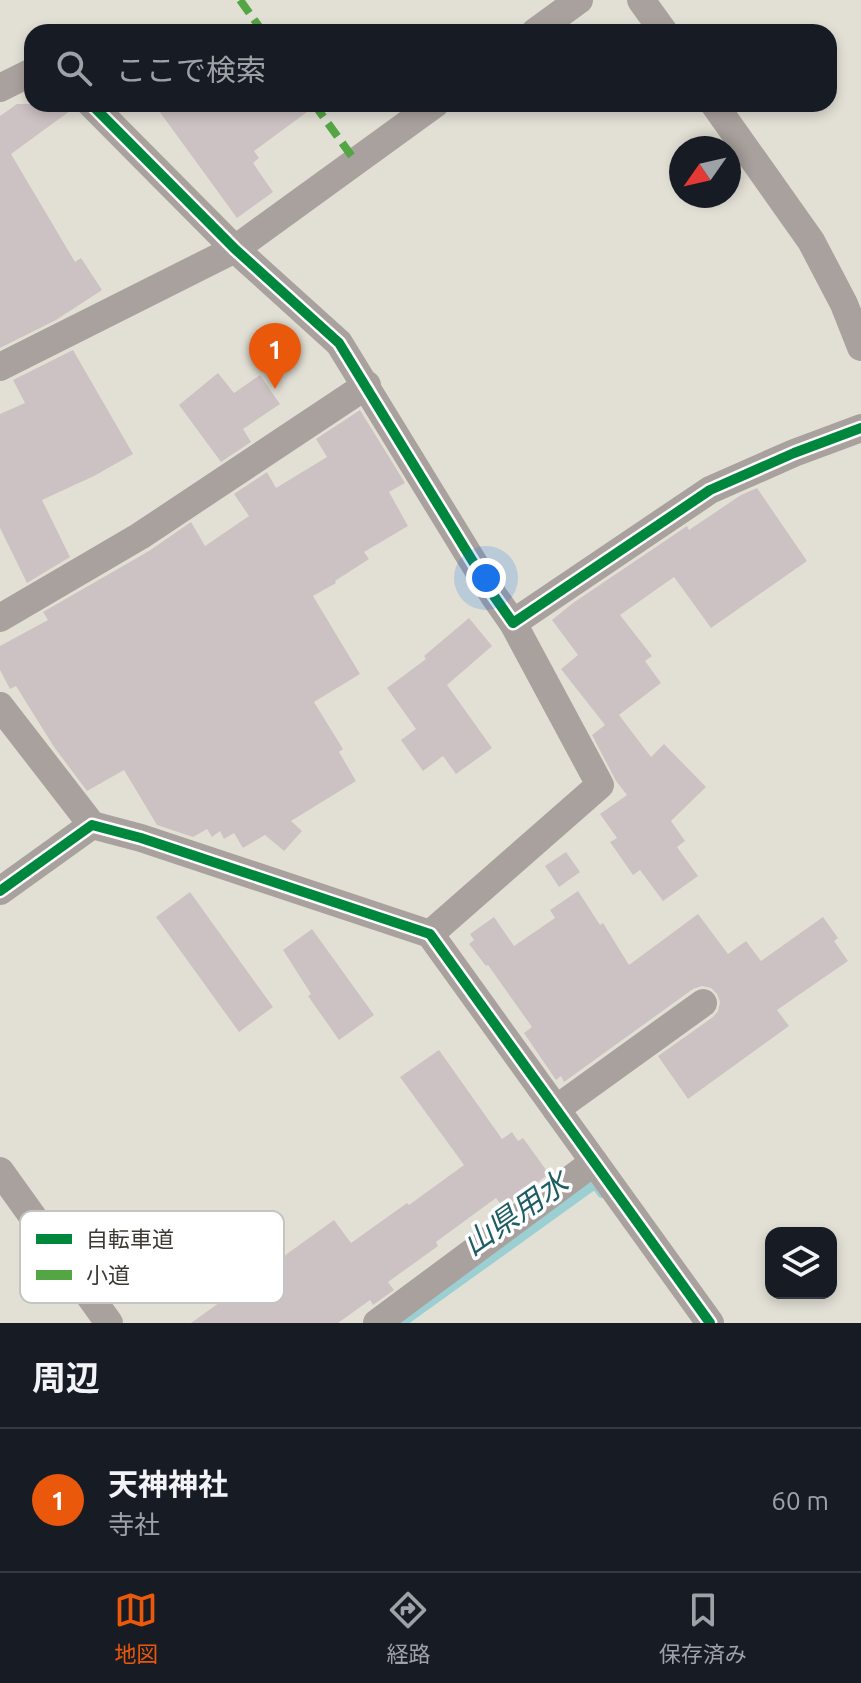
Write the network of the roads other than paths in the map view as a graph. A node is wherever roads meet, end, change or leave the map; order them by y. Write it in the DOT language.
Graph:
graph roads {
  1 [pos="579,0"];
  2 [pos="641,0"];
  3 [pos="546,24"];
  4 [pos="658,24"];
  5 [pos="24,76"];
  6 [pos="0,88"];
  7 [pos="99,112"];
  8 [pos="424,112"];
  9 [pos="720,112"];
  10 [pos="235,249"];
  11 [pos="861,347"];
  12 [pos="0,367"];
  13 [pos="367,385"];
  14 [pos="861,428"];
  15 [pos="0,618"];
  16 [pos="513,623"];
  17 [pos="0,706"];
  18 [pos="92,825"];
  19 [pos="0,891"];
  20 [pos="430,934"];
  21 [pos="703,1003"];
  22 [pos="556,1109"];
  23 [pos="594,1162"];
  24 [pos="0,1171"];
  25 [pos="29,1211"];
  26 [pos="95,1303"];
  27 [pos="109,1323"];
  28 [pos="377,1323"];
  29 [pos="710,1323"];
  1 -- 3 [label="street"];
  2 -- 4 [label="street"];
  5 -- 6 [label="street"];
  7 -- 10 [label="street"];
  8 -- 10 [label="street"];
  9 -- 11 [label="street"];
  10 -- 12 [label="street"];
  10 -- 13 [label="street"];
  13 -- 15 [label="street"];
  13 -- 16 [label="street"];
  14 -- 16 [label="street"];
  16 -- 20 [label="street"];
  17 -- 18 [label="street"];
  18 -- 19 [label="street"];
  18 -- 20 [label="street"];
  20 -- 22 [label="street"];
  21 -- 22 [label="street"];
  22 -- 23 [label="street"];
  23 -- 28 [label="street"];
  23 -- 29 [label="street"];
  24 -- 25 [label="street"];
  26 -- 27 [label="street"];
}
